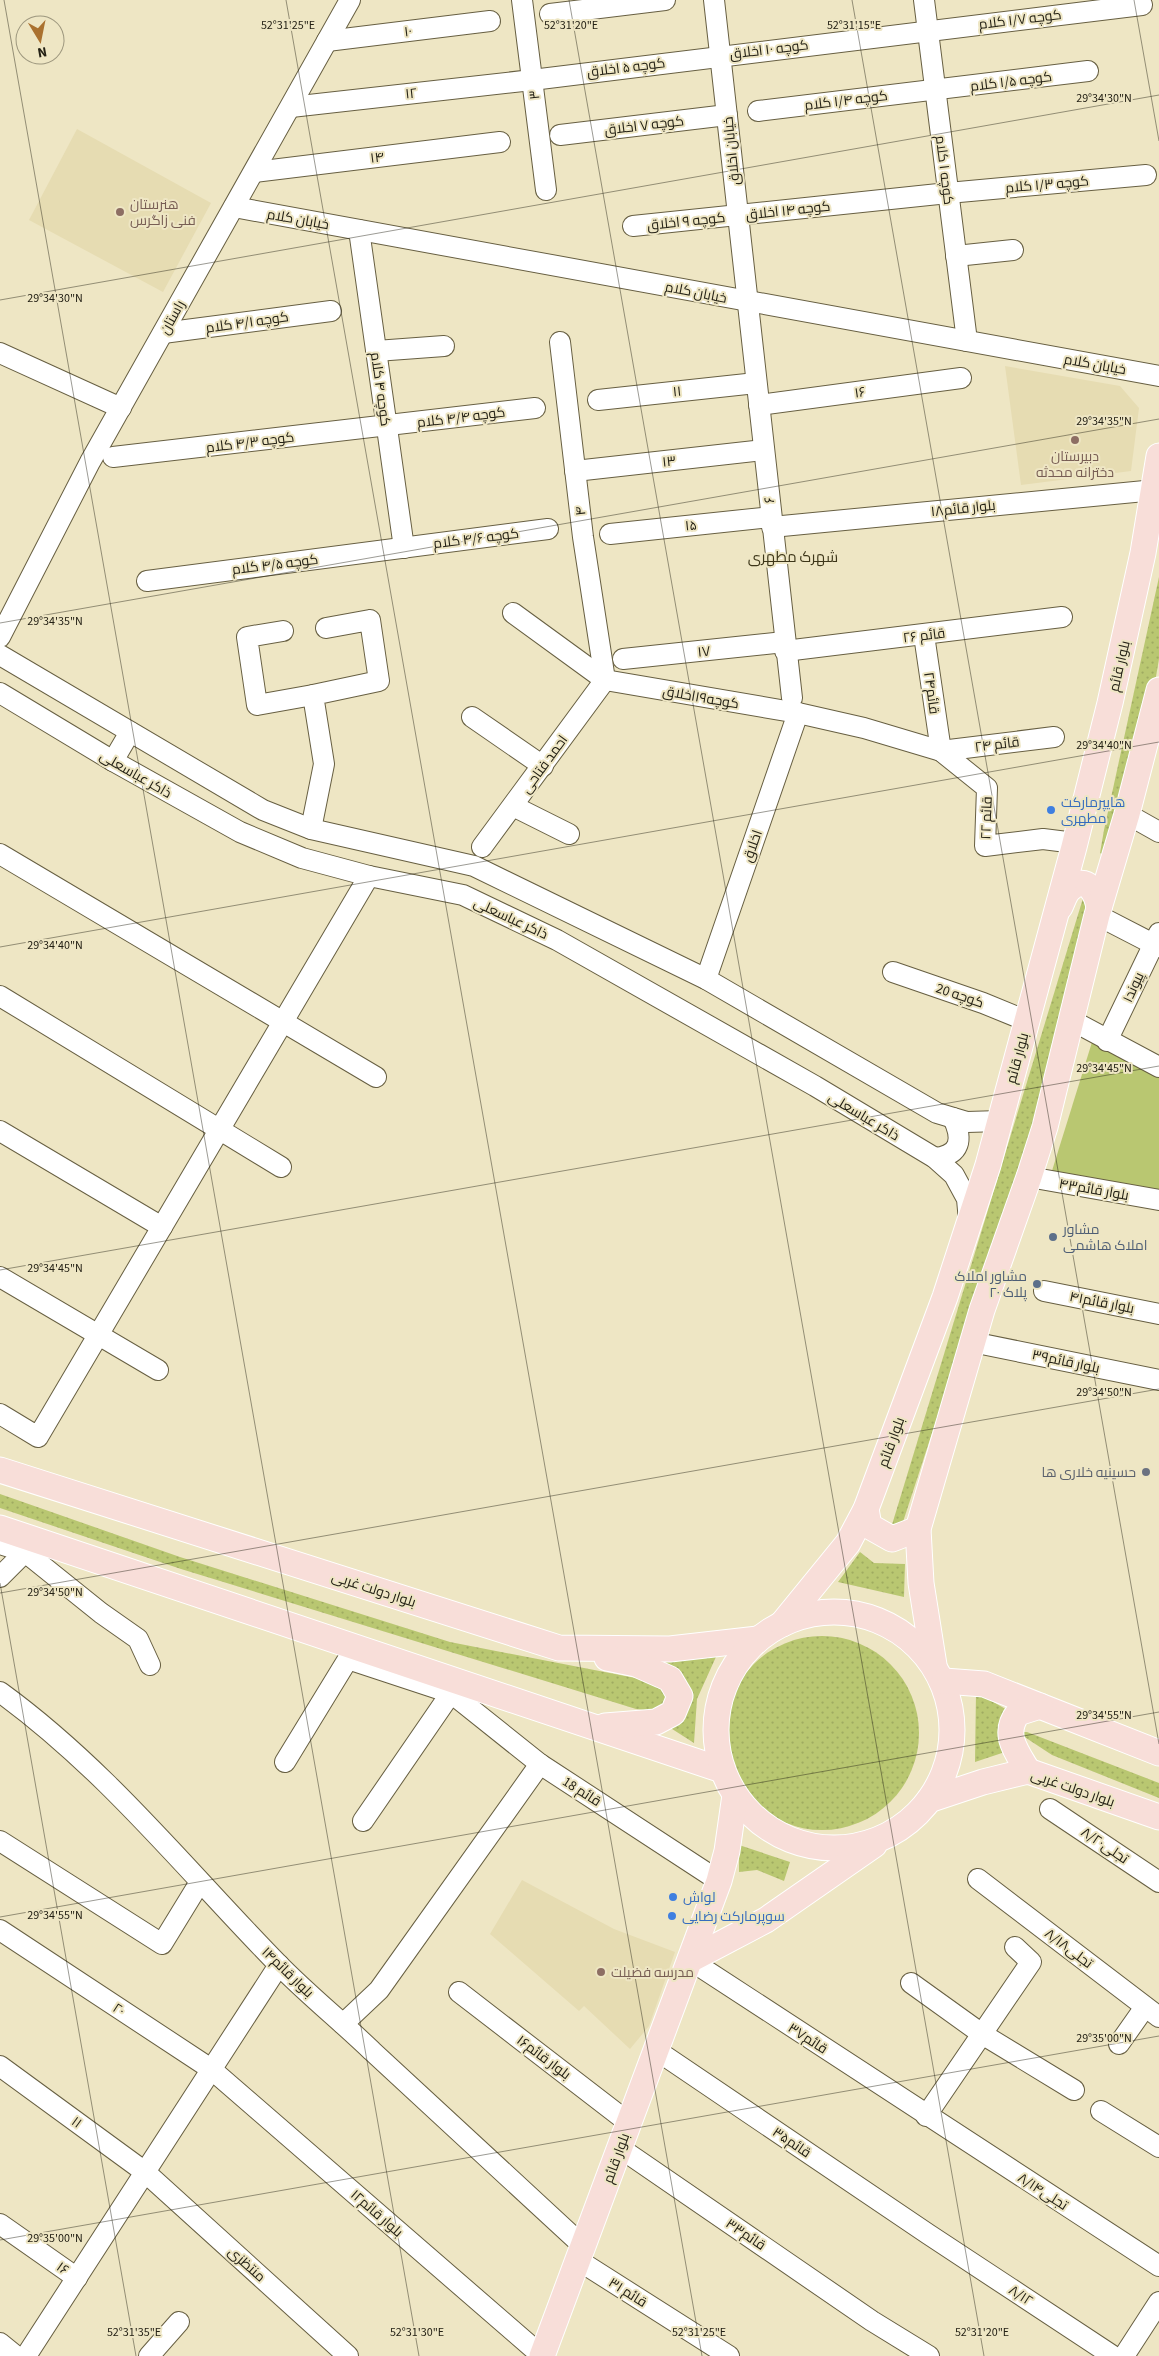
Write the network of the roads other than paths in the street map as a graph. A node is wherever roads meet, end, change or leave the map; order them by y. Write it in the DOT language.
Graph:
graph roads {
  1 [pos="350,0"];
  2 [pos="522,0"];
  3 [pos="665,0"];
  4 [pos="714,0"];
  5 [pos="924,0"];
  6 [pos="1142,5"];
  7 [pos="550,14"];
  8 [pos="490,21"];
  9 [pos="928,30"];
  10 [pos="327,42"];
  11 [pos="818,43"];
  12 [pos="720,55"];
  13 [pos="1088,71"];
  14 [pos="532,80"];
  15 [pos="935,90"];
  16 [pos="290,107"];
  17 [pos="758,111"];
  18 [pos="727,115"];
  19 [pos="560,135"];
  20 [pos="500,142"];
  21 [pos="254,172"];
  22 [pos="1146,175"];
  23 [pos="546,190"];
  24 [pos="948,192"];
  25 [pos="838,204"];
  26 [pos="234,207"];
  27 [pos="738,215"];
  28 [pos="633,226"];
  29 [pos="358,230"];
  30 [pos="1013,250"];
  31 [pos="956,256"];
  32 [pos="747,302"];
  33 [pos="331,311"];
  34 [pos="163,333"];
  35 [pos="967,341"];
  36 [pos="560,342"];
  37 [pos="444,346"];
  38 [pos="376,351"];
  39 [pos="0,353"];
  40 [pos="1159,376"];
  41 [pos="961,378"];
  42 [pos="756,383"];
  43 [pos="598,400"];
  44 [pos="759,405"];
  45 [pos="121,408"];
  46 [pos="535,408"];
  47 [pos="386,426"];
  48 [pos="764,450"];
  49 [pos="1159,456"];
  50 [pos="113,457"];
  51 [pos="575,471"];
  52 [pos="1155,490"];
  53 [pos="771,522"];
  54 [pos="548,529"];
  55 [pos="610,534"];
  56 [pos="404,548"];
  57 [pos="147,581"];
  58 [pos="513,613"];
  59 [pos="1062,617"];
  60 [pos="326,628"];
  61 [pos="282,631"];
  62 [pos="924,635"];
  63 [pos="0,637"];
  64 [pos="785,647"];
  65 [pos="0,655"];
  66 [pos="623,659"];
  67 [pos="605,680"];
  68 [pos="0,693"];
  69 [pos="313,696"];
  70 [pos="795,705"];
  71 [pos="1157,705"];
  72 [pos="472,716"];
  73 [pos="130,732"];
  74 [pos="1054,737"];
  75 [pos="941,751"];
  76 [pos="113,761"];
  77 [pos="542,766"];
  78 [pos="513,806"];
  79 [pos="1127,814"];
  80 [pos="311,829"];
  81 [pos="1159,832"];
  82 [pos="569,834"];
  83 [pos="1075,845"];
  84 [pos="482,847"];
  85 [pos="0,854"];
  86 [pos="1114,860"];
  87 [pos="368,876"];
  88 [pos="1098,911"];
  89 [pos="1057,912"];
  90 [pos="1157,941"];
  91 [pos="893,972"];
  92 [pos="706,979"];
  93 [pos="0,996"];
  94 [pos="1071,1020"];
  95 [pos="283,1021"];
  96 [pos="1027,1021"];
  97 [pos="1107,1041"];
  98 [pos="1159,1067"];
  99 [pos="376,1077"];
  100 [pos="953,1118"];
  101 [pos="1000,1121"];
  102 [pos="219,1129"];
  103 [pos="0,1132"];
  104 [pos="935,1158"];
  105 [pos="281,1167"];
  106 [pos="1029,1177"];
  107 [pos="1159,1200"];
  108 [pos="969,1222"];
  109 [pos="162,1227"];
  110 [pos="0,1277"];
  111 [pos="1044,1291"];
  112 [pos="1159,1314"];
  113 [pos="98,1335"];
  114 [pos="972,1342"];
  115 [pos="158,1370"];
  116 [pos="1159,1380"];
  117 [pos="0,1414"];
  118 [pos="0,1470"];
  119 [pos="866,1509"];
  120 [pos="0,1528"];
  121 [pos="918,1530"];
  122 [pos="0,1544"];
  123 [pos="25,1552"];
  124 [pos="0,1577"];
  125 [pos="782,1624"];
  126 [pos="758,1639"];
  127 [pos="559,1648"];
  128 [pos="150,1665"];
  129 [pos="939,1673"];
  130 [pos="0,1692"];
  131 [pos="451,1692"];
  132 [pos="1040,1706"];
  133 [pos="590,1726"];
  134 [pos="1159,1754"];
  135 [pos="285,1762"];
  136 [pos="540,1764"];
  137 [pos="722,1770"];
  138 [pos="1028,1771"];
  139 [pos="735,1795"];
  140 [pos="929,1800"];
  141 [pos="1050,1808"];
  142 [pos="1159,1817"];
  143 [pos="364,1821"];
  144 [pos="887,1836"];
  145 [pos="0,1841"];
  146 [pos="978,1880"];
  147 [pos="719,1881"];
  148 [pos="200,1882"];
  149 [pos="1159,1882"];
  150 [pos="0,1930"];
  151 [pos="1015,1947"];
  152 [pos="690,1960"];
  153 [pos="278,1965"];
  154 [pos="911,1983"];
  155 [pos="459,1992"];
  156 [pos="1152,2012"];
  157 [pos="343,2024"];
  158 [pos="982,2034"];
  159 [pos="1119,2044"];
  160 [pos="656,2050"];
  161 [pos="212,2069"];
  162 [pos="4,2070"];
  163 [pos="1074,2090"];
  164 [pos="1101,2111"];
  165 [pos="926,2116"];
  166 [pos="629,2123"];
  167 [pos="1159,2147"];
  168 [pos="620,2148"];
  169 [pos="146,2172"];
  170 [pos="0,2224"];
  171 [pos="928,2234"];
  172 [pos="581,2253"];
  173 [pos="1159,2266"];
  174 [pos="77,2278"];
  175 [pos="1159,2302"];
  176 [pos="179,2322"];
  177 [pos="13,2353"];
  178 [pos="149,2356"];
  179 [pos="348,2356"];
  180 [pos="542,2356"];
  181 [pos="729,2356"];
  182 [pos="929,2356"];
  183 [pos="1113,2356"];
  184 [pos="1124,2356"];
  1 -- 10 [label="street, راستان"];
  2 -- 14 [label="street, ۳"];
  3 -- 7 [label="street"];
  4 -- 12 [label="street, خیابان اخلاق"];
  5 -- 9 [label="street, کوچه ۱ کلام"];
  6 -- 9 [label="street, کوچه ۱/۷ کلام"];
  8 -- 10 [label="street, ۱۰"];
  9 -- 11 [label="street, کوچه ۱/۷ کلام"];
  9 -- 15 [label="street, کوچه ۱ کلام"];
  10 -- 16 [label="street, راستان"];
  11 -- 12 [label="street, کوچه ۱۰ اخلاق"];
  12 -- 14 [label="street, کوچه ۵ اخلاق"];
  12 -- 18 [label="street, خیابان اخلاق"];
  13 -- 15 [label="street, کوچه ۱/۵ کلام"];
  14 -- 16 [label="street, ۱۲"];
  14 -- 23 [label="street, ۳"];
  15 -- 17 [label="street, کوچه ۱/۴ کلام"];
  15 -- 24 [label="street, کوچه ۱ کلام"];
  16 -- 21 [label="street, راستان"];
  18 -- 19 [label="street, کوچه ۷ اخلاق"];
  18 -- 27 [label="street, خیابان اخلاق"];
  20 -- 21 [label="street, ۱۴"];
  21 -- 26 [label="street, راستان"];
  22 -- 24 [label="street, کوچه ۱/۳ کلام"];
  24 -- 25 [label="street, کوچه ۱/۳ کلام"];
  24 -- 31 [label="street, کوچه ۱ کلام"];
  25 -- 27 [label="street, کوچه ۱۴ اخلاق"];
  26 -- 29 [label="street, خیابان کلام"];
  26 -- 34 [label="street, راستان"];
  27 -- 28 [label="street, کوچه ۹ اخلاق"];
  27 -- 32 [label="street, خیابان اخلاق"];
  29 -- 32 [label="street, خیابان کلام"];
  29 -- 38 [label="street, کوچه ۴ کلام"];
  30 -- 31 [label="street"];
  31 -- 35 [label="street, کوچه ۱ کلام"];
  32 -- 35 [label="street, خیابان کلام"];
  32 -- 42 [label="street, ۶"];
  33 -- 34 [label="street, کوچه ۴/۱ کلام"];
  34 -- 45 [label="street, راستان"];
  35 -- 40 [label="street, خیابان کلام"];
  36 -- 51 [label="street, ۴"];
  37 -- 38 [label="street"];
  38 -- 47 [label="street, کوچه ۴ کلام"];
  39 -- 45 [label="street"];
  41 -- 44 [label="street, ۱۶"];
  42 -- 43 [label="street, ۱۱"];
  42 -- 44 [label="street, ۶"];
  44 -- 48 [label="street, ۶"];
  45 -- 63 [label="street, راستان"];
  46 -- 47 [label="street, کوچه ۴/۴ کلام"];
  47 -- 50 [label="street, کوچه ۴/۳ کلام"];
  47 -- 56 [label="street, کوچه ۴ کلام"];
  48 -- 51 [label="street, ۱۳"];
  48 -- 53 [label="street, ۶"];
  49 -- 52 [label="main road, بلوار قائم"];
  51 -- 67 [label="street, ۴"];
  52 -- 53 [label="street, بلوار قائم۱۸"];
  52 -- 83 [label="main road, بلوار قائم"];
  53 -- 55 [label="street, ۱۵"];
  53 -- 64 [label="street, ۶"];
  54 -- 56 [label="street, کوچه ۴/۶ کلام"];
  56 -- 57 [label="street, کوچه ۴/۵ کلام"];
  58 -- 67 [label="street"];
  59 -- 62 [label="street, قائم ۲۶"];
  60 -- 69 [label="street"];
  61 -- 69 [label="street"];
  62 -- 64 [label="street, قائم ۲۶"];
  62 -- 75 [label="street, قائم۲۴"];
  64 -- 66 [label="street, ۱۷"];
  64 -- 70 [label="street, ۶"];
  65 -- 73 [label="street"];
  67 -- 70 [label="street, کوچه۱۹اخلاق"];
  67 -- 77 [label="street, احمد فتاحی"];
  68 -- 76 [label="street, ذاکر عباسعلی"];
  69 -- 80 [label="street"];
  70 -- 75 [label="street, کوچه۱۹اخلاق"];
  70 -- 92 [label="street, اخلاق"];
  71 -- 79 [label="main road"];
  72 -- 77 [label="street"];
  73 -- 76 [label="street"];
  73 -- 80 [label="street"];
  74 -- 75 [label="street, ۲۴ قائم"];
  75 -- 83 [label="street, قائم ۲۲"];
  76 -- 87 [label="street, ذاکر عباسعلی"];
  77 -- 78 [label="street, احمد فتاحی"];
  78 -- 82 [label="street"];
  78 -- 84 [label="street, احمد فتاحی"];
  79 -- 81 [label="street"];
  79 -- 86 [label="main road"];
  80 -- 92 [label="street"];
  83 -- 86 [label="main road"];
  83 -- 89 [label="main road, بلوار قائم"];
  85 -- 95 [label="street"];
  86 -- 88 [label="main road"];
  87 -- 95 [label="street"];
  87 -- 104 [label="street, ذاکر عباسعلی"];
  88 -- 89 [label="main road"];
  88 -- 90 [label="street"];
  88 -- 94 [label="main road"];
  89 -- 96 [label="main road, بلوار قائم"];
  90 -- 97 [label="street, پیوند۱"];
  91 -- 96 [label="street, کوچه 20"];
  92 -- 100 [label="street"];
  93 -- 102 [label="street"];
  94 -- 97 [label="street"];
  94 -- 106 [label="main road"];
  95 -- 99 [label="street"];
  95 -- 102 [label="street"];
  96 -- 101 [label="main road, بلوار قائم"];
  97 -- 98 [label="street"];
  100 -- 101 [label="street"];
  100 -- 104 [label="street"];
  101 -- 108 [label="main road, بلوار قائم"];
  102 -- 105 [label="street"];
  102 -- 109 [label="street"];
  103 -- 109 [label="street"];
  104 -- 108 [label="street, ذاکر عباسعلی"];
  106 -- 107 [label="street, بلوار قائم۴۳"];
  106 -- 114 [label="main road"];
  108 -- 119 [label="main road, بلوار قائم"];
  109 -- 113 [label="street"];
  110 -- 113 [label="street"];
  111 -- 112 [label="street, بلوار قائم۴۱"];
  113 -- 115 [label="street"];
  113 -- 117 [label="street"];
  114 -- 116 [label="street, بلوار قائم۳۹"];
  114 -- 121 [label="main road"];
  118 -- 127 [label="main road, بلوار دولت غربی"];
  119 -- 121 [label="main road"];
  119 -- 125 [label="main road, بلوار قائم"];
  120 -- 133 [label="main road"];
  121 -- 129 [label="main road"];
  122 -- 123 [label="street"];
  123 -- 124 [label="street"];
  123 -- 128 [label="street"];
  125 -- 126 [label="main road"];
  125 -- 129 [label="main road"];
  126 -- 127 [label="main road, بلوار دولت غربی"];
  126 -- 137 [label="main road"];
  127 -- 133 [label="main road"];
  129 -- 132 [label="main road"];
  129 -- 140 [label="main road"];
  130 -- 148 [label="street, بلوار قائم۱۴"];
  131 -- 135 [label="street"];
  131 -- 136 [label="street, 18 قائم"];
  131 -- 143 [label="street"];
  132 -- 134 [label="main road"];
  132 -- 138 [label="main road"];
  133 -- 137 [label="main road"];
  136 -- 147 [label="street, 18 قائم"];
  136 -- 157 [label="street"];
  137 -- 139 [label="main road"];
  138 -- 140 [label="main road, بلوار دولت غربی"];
  138 -- 142 [label="main road, بلوار دولت غربی"];
  139 -- 144 [label="main road"];
  139 -- 147 [label="main road, بلوار قائم"];
  140 -- 144 [label="main road"];
  141 -- 149 [label="street, تجلی۸/۲۰"];
  144 -- 152 [label="main road"];
  145 -- 148 [label="street"];
  146 -- 156 [label="street, تجلی۸/۱۸"];
  147 -- 152 [label="main road, بلوار قائم"];
  148 -- 153 [label="street, بلوار قائم۱۴"];
  150 -- 161 [label="street, ۲۰"];
  151 -- 158 [label="street"];
  152 -- 160 [label="main road, بلوار قائم"];
  152 -- 165 [label="street, قائم۳۷"];
  153 -- 157 [label="street, بلوار قائم۱۴"];
  153 -- 161 [label="street"];
  154 -- 158 [label="street"];
  155 -- 166 [label="street, بلوار قائم۱۶"];
  156 -- 159 [label="street"];
  157 -- 172 [label="street, بلوار قائم۱۴"];
  158 -- 163 [label="street"];
  158 -- 165 [label="street"];
  160 -- 166 [label="main road, بلوار قائم"];
  160 -- 171 [label="street, قائم۳۵"];
  161 -- 169 [label="street"];
  161 -- 180 [label="street, بلوار قائم۱۲"];
  162 -- 169 [label="street, ۱۱"];
  164 -- 167 [label="street"];
  165 -- 173 [label="street, تجلی۸‌/۱۴"];
  166 -- 168 [label="main road, بلوار قائم"];
  168 -- 172 [label="main road, بلوار قائم"];
  168 -- 182 [label="street, قائم۳۳"];
  169 -- 174 [label="street"];
  169 -- 179 [label="street, منتظزی"];
  170 -- 174 [label="street, ۱۶"];
  171 -- 183 [label="street, ۸/۱۲"];
  172 -- 180 [label="main road, بلوار قائم"];
  172 -- 181 [label="street, قائم ۳۱"];
  174 -- 177 [label="street"];
  175 -- 184 [label="street"];
  176 -- 178 [label="street"];
}
